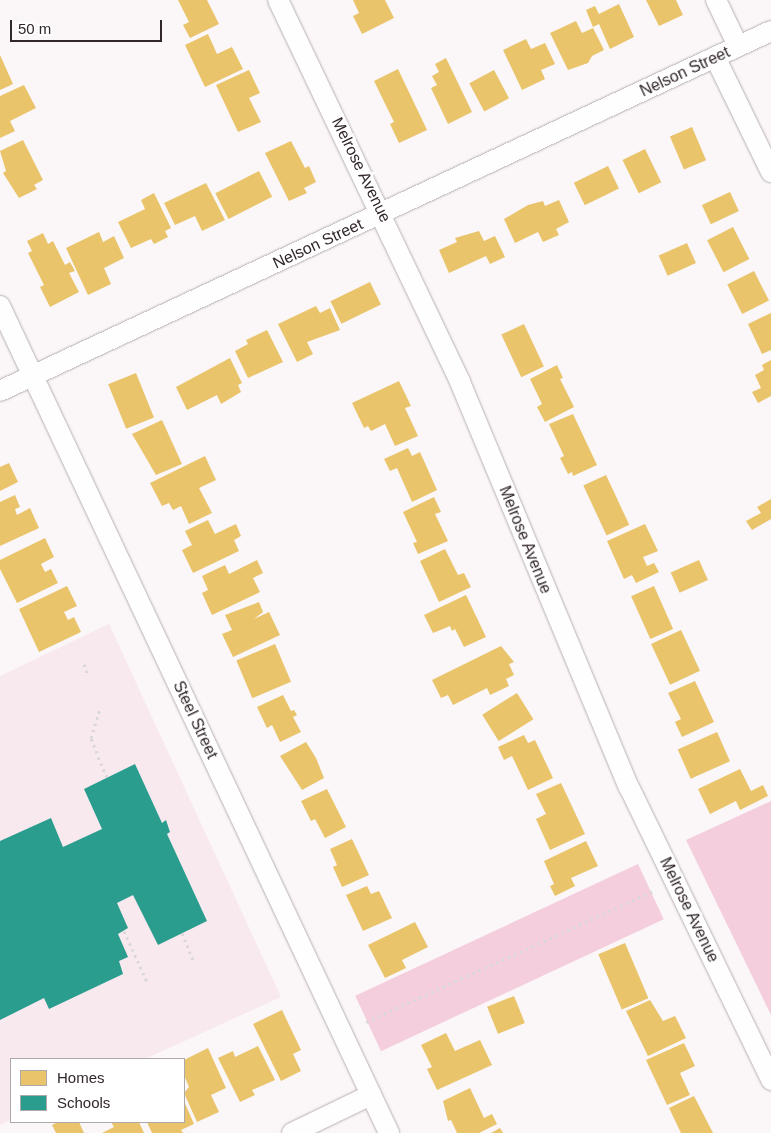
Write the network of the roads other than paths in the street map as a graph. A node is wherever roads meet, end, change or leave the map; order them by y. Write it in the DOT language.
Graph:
graph roads {
  1 [pos="278,0"];
  2 [pos="716,0"];
  3 [pos="771,31"];
  4 [pos="738,46"];
  5 [pos="715,57"];
  6 [pos="771,172"];
  7 [pos="382,214"];
  8 [pos="0,306"];
  9 [pos="33,376"];
  10 [pos="0,391"];
  11 [pos="771,1080"];
  12 [pos="371,1095"];
  13 [pos="292,1133"];
  14 [pos="389,1133"];
  1 -- 7 [label="street, Melrose Avenue"];
  2 -- 4 [label="street"];
  3 -- 4 [label="street, Nelson Street"];
  4 -- 5 [label="street, Nelson Street"];
  5 -- 6 [label="street"];
  5 -- 7 [label="street, Nelson Street"];
  7 -- 9 [label="street, Nelson Street"];
  7 -- 11 [label="street, Melrose Avenue"];
  8 -- 9 [label="street, Steel Street"];
  9 -- 10 [label="street, Nelson Street"];
  9 -- 12 [label="street, Steel Street"];
  12 -- 13 [label="street"];
  12 -- 14 [label="street, Steel Street"];
}
